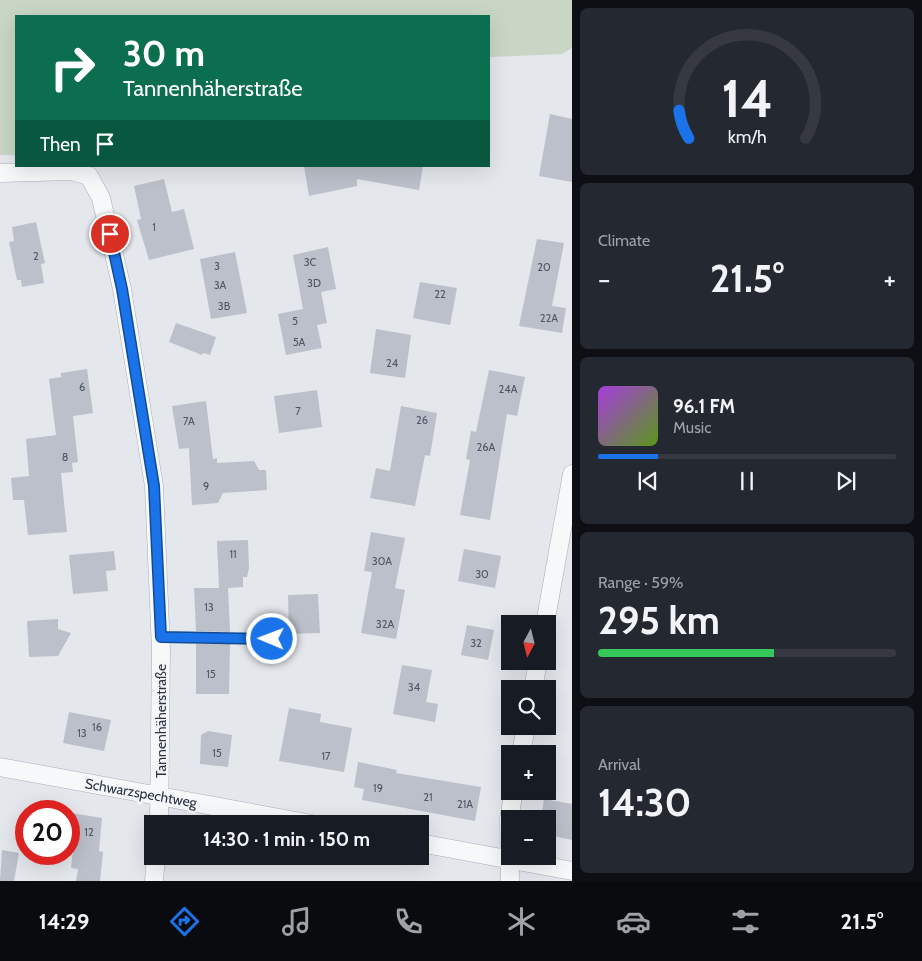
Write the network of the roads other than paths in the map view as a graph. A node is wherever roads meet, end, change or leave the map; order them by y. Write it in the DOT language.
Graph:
graph roads {
  1 [pos="94,171"];
  2 [pos="0,172"];
  3 [pos="572,474"];
  4 [pos="547,615"];
  5 [pos="161,637"];
  6 [pos="272,639"];
  7 [pos="0,767"];
  8 [pos="161,796"];
  9 [pos="159,815"];
  10 [pos="263,815"];
  11 [pos="429,845"];
  12 [pos="501,858"];
  13 [pos="155,865"];
  14 [pos="509,865"];
  15 [pos="540,865"];
  16 [pos="572,871"];
  17 [pos="154,881"];
  18 [pos="510,881"];
  1 -- 2 [label="street"];
  1 -- 5 [label="street, Tannenhäherstraße"];
  3 -- 4 [label="street"];
  5 -- 6 [label="lane"];
  5 -- 8 [label="street, Tannenhäherstraße"];
  7 -- 8 [label="street, Schwarzspechtweg"];
  8 -- 9 [label="street, Tannenhäherstraße"];
  8 -- 10 [label="street, Schwarzspechtweg"];
  11 -- 12 [label="street"];
  13 -- 17 [label="street"];
  14 -- 18 [label="street"];
  15 -- 16 [label="street"];
}
